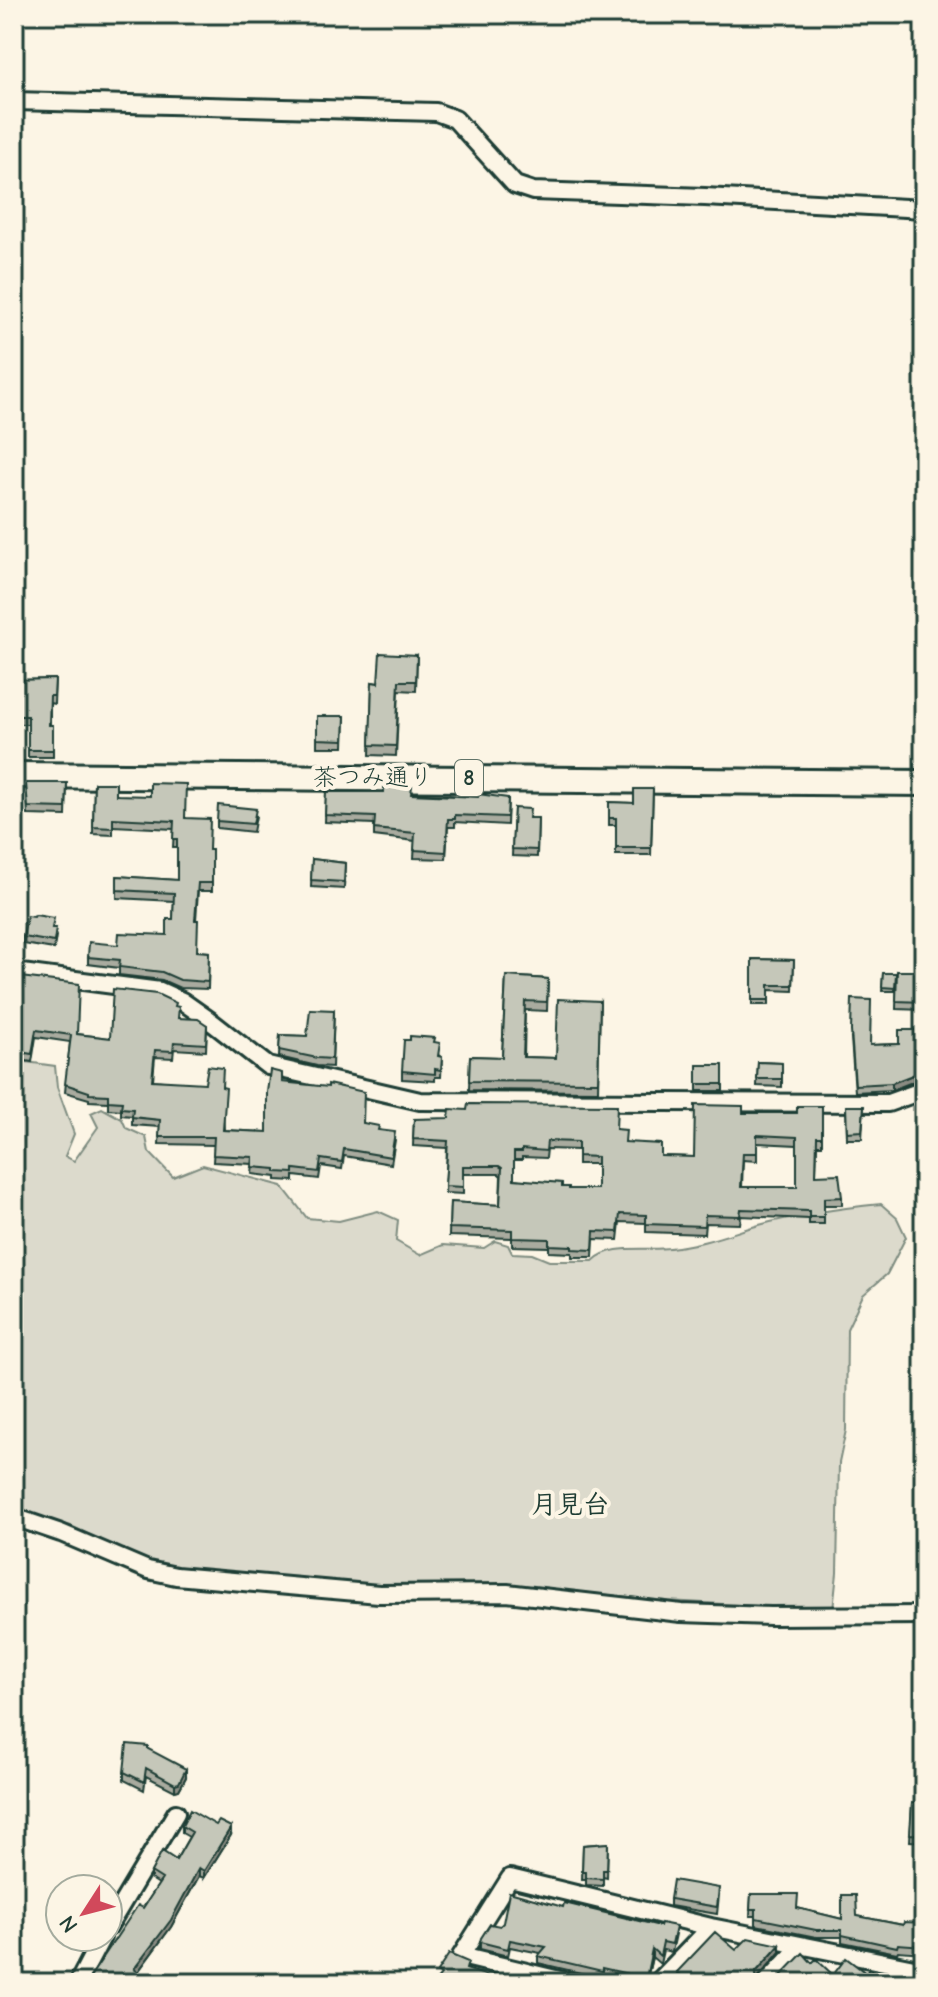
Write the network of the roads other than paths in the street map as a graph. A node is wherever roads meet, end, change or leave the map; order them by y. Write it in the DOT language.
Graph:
graph roads {
  1 [pos="14,101"];
  2 [pos="924,209"];
  3 [pos="14,775"];
  4 [pos="924,783"];
  5 [pos="14,972"];
  6 [pos="924,1090"];
  7 [pos="14,1517"];
  8 [pos="924,1615"];
  9 [pos="176,1813"];
  10 [pos="124,1900"];
  11 [pos="711,1927"];
  12 [pos="801,1946"];
  13 [pos="94,1953"];
  14 [pos="924,1970"];
  15 [pos="550,1980"];
  16 [pos="78,1983"];
  17 [pos="572,1983"];
  18 [pos="657,1983"];
  19 [pos="766,1983"];
  1 -- 2 [label="street"];
  3 -- 4 [label="main road, 茶つみ通り / 8"];
  5 -- 6 [label="street"];
  7 -- 8 [label="street"];
  9 -- 10 [label="street"];
  11 -- 12 [label="street"];
  11 -- 15 [label="street"];
  11 -- 18 [label="street"];
  12 -- 14 [label="street"];
  12 -- 19 [label="street"];
  13 -- 16 [label="street"];
  15 -- 17 [label="street"];
}
